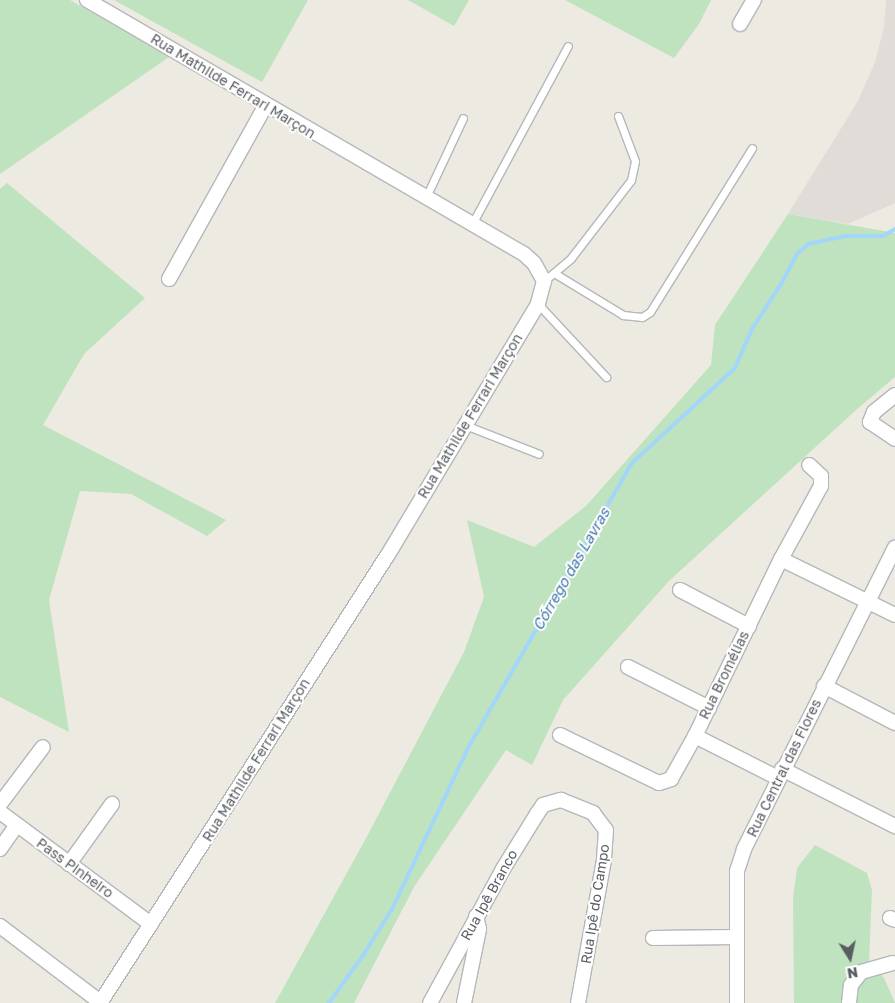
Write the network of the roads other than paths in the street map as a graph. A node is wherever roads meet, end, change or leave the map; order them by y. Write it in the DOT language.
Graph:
graph roads {
  1 [pos="87,0"];
  2 [pos="754,0"];
  3 [pos="740,24"];
  4 [pos="568,46"];
  5 [pos="266,106"];
  6 [pos="618,116"];
  7 [pos="463,118"];
  8 [pos="752,148"];
  9 [pos="426,197"];
  10 [pos="472,224"];
  11 [pos="549,277"];
  12 [pos="170,279"];
  13 [pos="538,304"];
  14 [pos="606,377"];
  15 [pos="895,394"];
  16 [pos="465,425"];
  17 [pos="895,439"];
  18 [pos="539,454"];
  19 [pos="809,465"];
  20 [pos="895,548"];
  21 [pos="781,559"];
  22 [pos="680,590"];
  23 [pos="868,601"];
  24 [pos="895,615"];
  25 [pos="748,626"];
  26 [pos="628,666"];
  27 [pos="824,686"];
  28 [pos="709,708"];
  29 [pos="895,723"];
  30 [pos="560,735"];
  31 [pos="695,736"];
  32 [pos="43,747"];
  33 [pos="780,773"];
  34 [pos="561,800"];
  35 [pos="0,804"];
  36 [pos="112,804"];
  37 [pos="0,812"];
  38 [pos="17,825"];
  39 [pos="895,826"];
  40 [pos="0,849"];
  41 [pos="70,864"];
  42 [pos="476,916"];
  43 [pos="151,924"];
  44 [pos="0,926"];
  45 [pos="736,937"];
  46 [pos="653,938"];
  47 [pos="893,963"];
  48 [pos="100,1003"];
  49 [pos="430,1003"];
  50 [pos="464,1003"];
  51 [pos="578,1003"];
  52 [pos="737,1003"];
  53 [pos="849,1003"];
  1 -- 5 [label="street, Rua Mathilde Ferrari Marçon"];
  2 -- 3 [label="street"];
  4 -- 10 [label="lane"];
  5 -- 9 [label="street, Rua Mathilde Ferrari Marçon"];
  5 -- 12 [label="street"];
  6 -- 11 [label="lane"];
  7 -- 9 [label="lane"];
  8 -- 11 [label="lane"];
  9 -- 10 [label="street, Rua Mathilde Ferrari Marçon"];
  10 -- 11 [label="street, Rua Mathilde Ferrari Marçon"];
  11 -- 13 [label="street, Rua Mathilde Ferrari Marçon"];
  13 -- 14 [label="lane"];
  13 -- 16 [label="street, Rua Mathilde Ferrari Marçon"];
  15 -- 17 [label="street"];
  16 -- 18 [label="lane"];
  16 -- 43 [label="street, Rua Mathilde Ferrari Marçon"];
  19 -- 21 [label="street, Rua Bromélias"];
  20 -- 23 [label="street, Rua Central das Flores"];
  21 -- 23 [label="street"];
  21 -- 25 [label="street, Rua Bromélias"];
  22 -- 25 [label="street"];
  23 -- 24 [label="street"];
  23 -- 27 [label="street, Rua Central das Flores"];
  25 -- 28 [label="street, Rua Bromélias"];
  26 -- 28 [label="street"];
  27 -- 29 [label="street"];
  27 -- 33 [label="street, Rua Central das Flores"];
  28 -- 31 [label="street, Rua Bromélias"];
  30 -- 31 [label="street, Rua Bromélias"];
  31 -- 33 [label="street"];
  32 -- 35 [label="street"];
  33 -- 39 [label="street"];
  33 -- 45 [label="street, Rua Central das Flores"];
  34 -- 42 [label="street, Rua Ipê Branco"];
  34 -- 51 [label="street, Rua Ipê do Campo"];
  36 -- 41 [label="street"];
  37 -- 38 [label="street, Pass Pinheiro"];
  38 -- 40 [label="street"];
  38 -- 41 [label="street, Pass Pinheiro"];
  41 -- 43 [label="street, Pass Pinheiro"];
  42 -- 49 [label="street, Rua Ipê Branco"];
  42 -- 50 [label="street"];
  43 -- 48 [label="street, Rua Mathilde Ferrari Marçon"];
  44 -- 48 [label="street"];
  45 -- 46 [label="street"];
  45 -- 52 [label="street, Rua Central das Flores"];
  47 -- 53 [label="street"];
}
